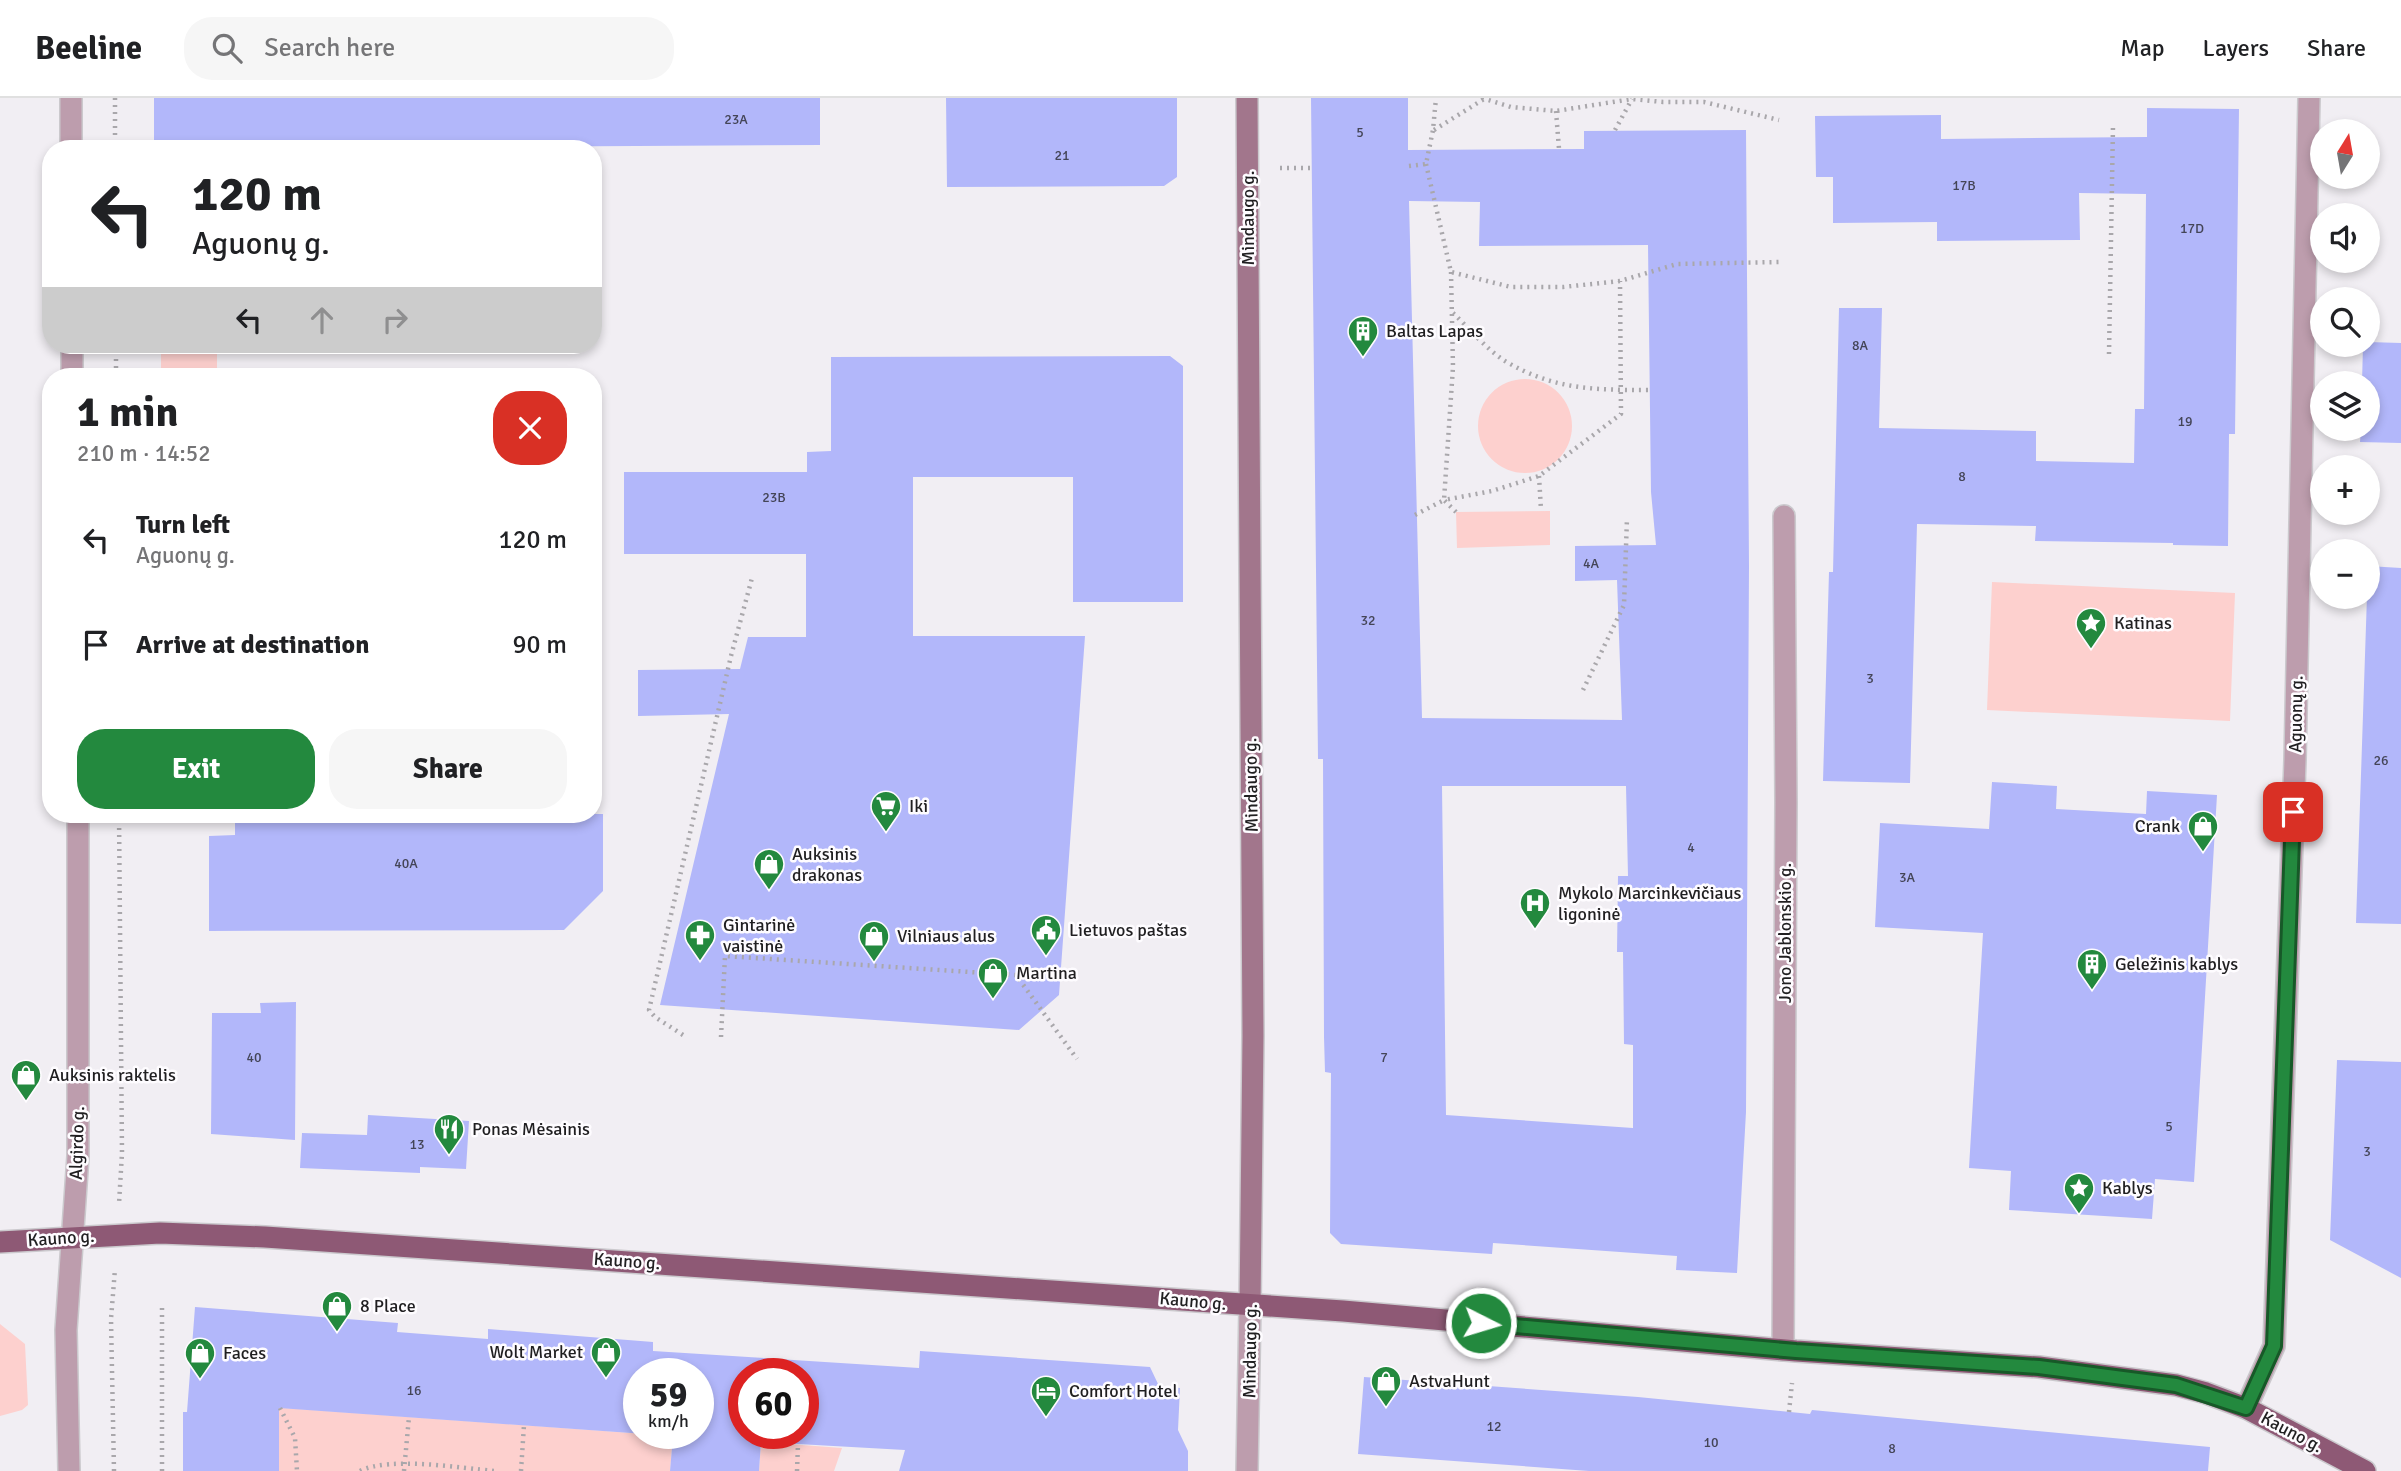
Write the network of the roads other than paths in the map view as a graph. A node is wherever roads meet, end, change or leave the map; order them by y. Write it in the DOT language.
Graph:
graph roads {
  1 [pos="71,98"];
  2 [pos="1247,98"];
  3 [pos="2309,98"];
  4 [pos="71,140"];
  5 [pos="1784,516"];
  6 [pos="78,823"];
  7 [pos="72,1237"];
  8 [pos="0,1242"];
  9 [pos="1250,1306"];
  10 [pos="1783,1350"];
  11 [pos="2246,1408"];
  12 [pos="68,1471"];
  13 [pos="1247,1471"];
  14 [pos="2365,1471"];
  1 -- 4 [label="street"];
  2 -- 9 [label="main road, Mindaugo g."];
  3 -- 11 [label="street, Aguonų g."];
  5 -- 10 [label="street, Jono Jablonskio g."];
  6 -- 7 [label="street, Algirdo g."];
  7 -- 8 [label="main road, Kauno g."];
  7 -- 9 [label="main road, Kauno g."];
  7 -- 12 [label="street, Algirdo g."];
  9 -- 10 [label="main road, Kauno g."];
  9 -- 13 [label="street, Mindaugo g."];
  10 -- 11 [label="main road, Kauno g."];
  11 -- 14 [label="main road, Kauno g."];
}
